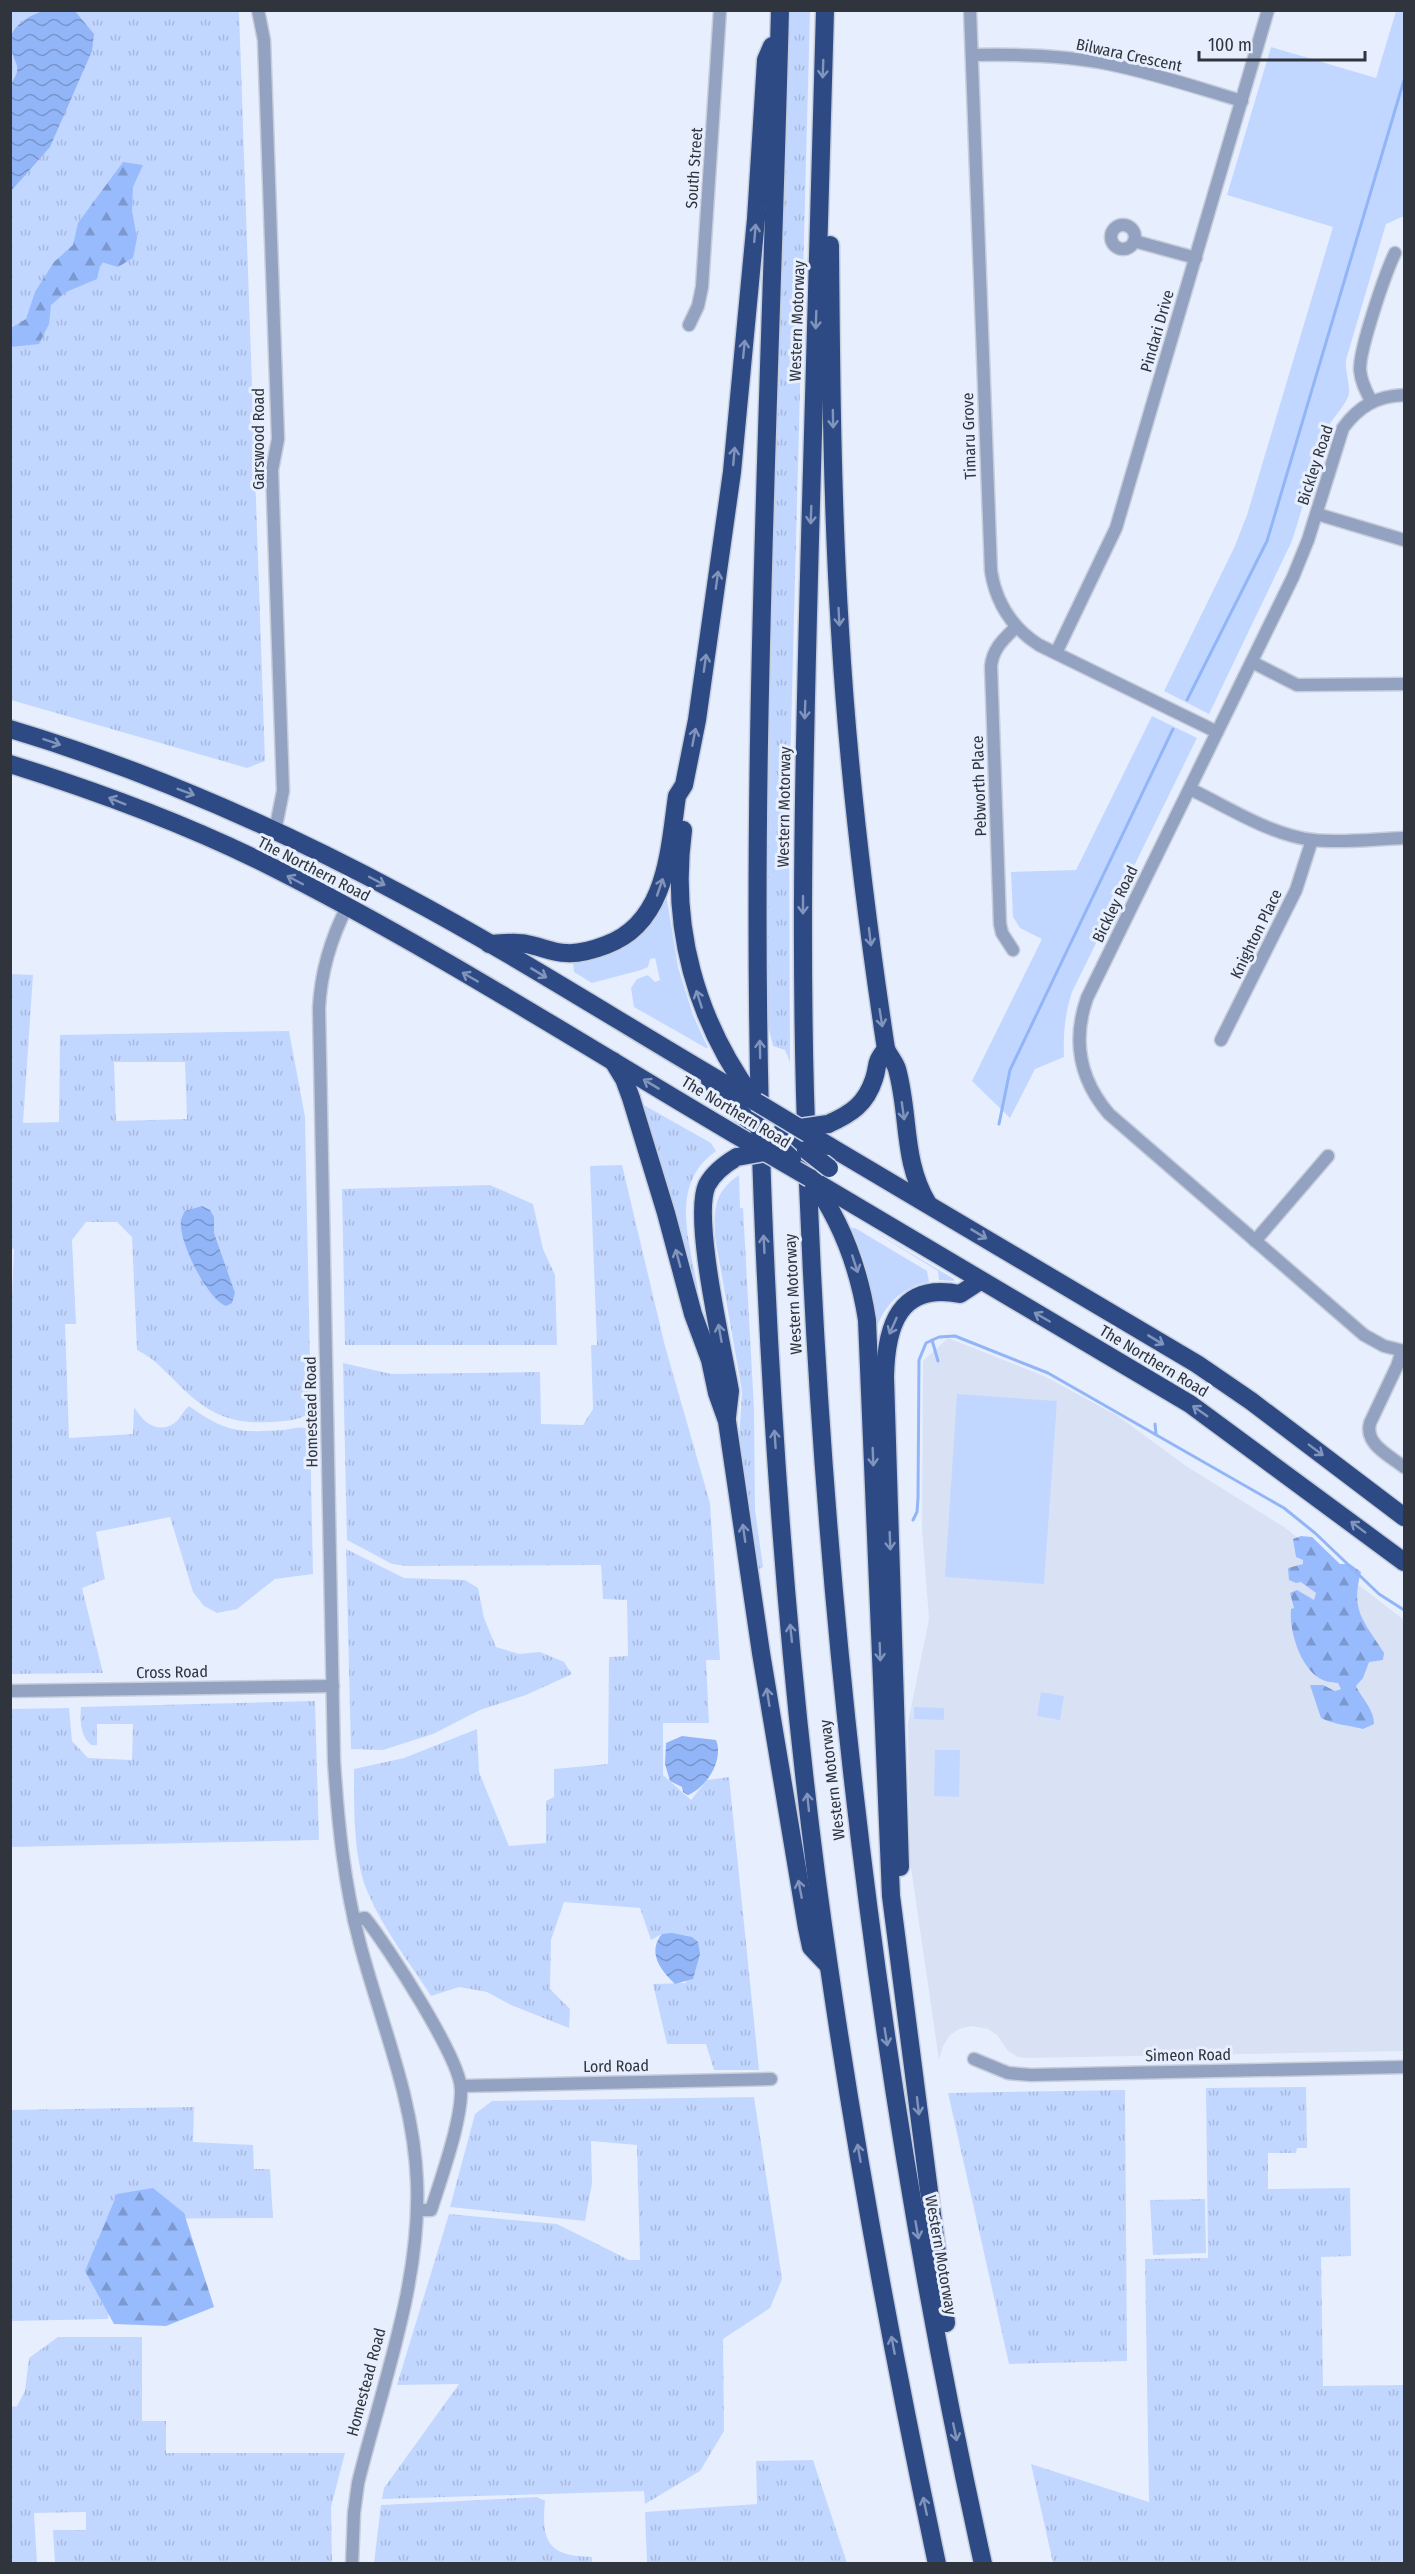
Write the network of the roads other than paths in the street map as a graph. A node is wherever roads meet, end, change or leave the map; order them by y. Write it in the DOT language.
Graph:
graph roads {
  1 [pos="258,10"];
  2 [pos="720,10"];
  3 [pos="780,10"];
  4 [pos="825,10"];
  5 [pos="970,10"];
  6 [pos="1269,10"];
  7 [pos="779,31"];
  8 [pos="972,55"];
  9 [pos="1242,101"];
  10 [pos="820,199"];
  11 [pos="1134,241"];
  12 [pos="1395,253"];
  13 [pos="1196,258"];
  14 [pos="689,325"];
  15 [pos="1404,395"];
  16 [pos="1371,401"];
  17 [pos="1317,514"];
  18 [pos="1404,540"];
  19 [pos="1016,627"];
  20 [pos="1056,653"];
  21 [pos="1252,662"];
  22 [pos="1404,684"];
  23 [pos="10,729"];
  24 [pos="1217,732"];
  25 [pos="10,764"];
  26 [pos="684,785"];
  27 [pos="1190,789"];
  28 [pos="275,831"];
  29 [pos="1404,838"];
  30 [pos="1312,840"];
  31 [pos="347,907"];
  32 [pos="489,944"];
  33 [pos="1012,950"];
  34 [pos="1221,1040"];
  35 [pos="886,1049"];
  36 [pos="613,1061"];
  37 [pos="696,1067"];
  38 [pos="756,1102"];
  39 [pos="736,1123"];
  40 [pos="759,1129"];
  41 [pos="792,1129"];
  42 [pos="806,1150"];
  43 [pos="774,1151"];
  44 [pos="829,1156"];
  45 [pos="1328,1156"];
  46 [pos="810,1178"];
  47 [pos="855,1204"];
  48 [pos="928,1204"];
  49 [pos="1255,1241"];
  50 [pos="980,1281"];
  51 [pos="1403,1351"];
  52 [pos="727,1421"];
  53 [pos="1404,1467"];
  54 [pos="1404,1517"];
  55 [pos="1404,1562"];
  56 [pos="333,1686"];
  57 [pos="10,1692"];
  58 [pos="354,1920"];
  59 [pos="828,1965"];
  60 [pos="904,1986"];
  61 [pos="974,2059"];
  62 [pos="1404,2067"];
  63 [pos="771,2079"];
  64 [pos="461,2086"];
  65 [pos="418,2210"];
  66 [pos="943,2375"];
  67 [pos="352,2564"];
  68 [pos="937,2564"];
  69 [pos="983,2564"];
  1 -- 28 [label="street, Garswood Road"];
  2 -- 14 [label="street, South Street"];
  3 -- 7 [label="highway, Western Motorway"];
  4 -- 10 [label="highway, Western Motorway, one-way"];
  5 -- 8 [label="street, Timaru Grove"];
  6 -- 9 [label="street, Pindari Drive"];
  26 -- 7 [label="highway, one-way"];
  59 -- 7 [label="highway, Western Motorway, one-way"];
  8 -- 9 [label="street, Bilwara Crescent"];
  8 -- 19 [label="street, Timaru Grove"];
  9 -- 13 [label="street, Pindari Drive"];
  10 -- 35 [label="highway, one-way"];
  10 -- 66 [label="highway, Western Motorway, one-way"];
  11 -- 13 [label="street"];
  12 -- 16 [label="street"];
  13 -- 20 [label="street, Pindari Drive"];
  15 -- 16 [label="street"];
  16 -- 17 [label="street, Bickley Road"];
  17 -- 18 [label="street"];
  17 -- 21 [label="street, Bickley Road"];
  19 -- 20 [label="street, Timaru Grove"];
  19 -- 33 [label="street, Pebworth Place"];
  20 -- 24 [label="street, Timaru Grove"];
  21 -- 22 [label="street"];
  21 -- 24 [label="street, Bickley Road"];
  23 -- 28 [label="highway, The Northern Road, one-way"];
  24 -- 27 [label="street, Bickley Road"];
  31 -- 25 [label="highway, The Northern Road, one-way"];
  32 -- 26 [label="highway, one-way"];
  38 -- 26 [label="highway, one-way"];
  27 -- 30 [label="street"];
  27 -- 49 [label="street, Bickley Road"];
  28 -- 32 [label="highway, The Northern Road, one-way"];
  29 -- 30 [label="street"];
  30 -- 34 [label="street, Knighton Place"];
  36 -- 31 [label="highway, The Northern Road, one-way"];
  31 -- 56 [label="street, Homestead Road"];
  32 -- 37 [label="highway, The Northern Road, one-way"];
  35 -- 41 [label="highway, bridge"];
  35 -- 48 [label="highway, one-way"];
  39 -- 36 [label="highway, The Northern Road, one-way"];
  52 -- 36 [label="highway, one-way"];
  37 -- 38 [label="highway, The Northern Road"];
  37 -- 39 [label="highway"];
  38 -- 41 [label="highway, The Northern Road, bridge"];
  39 -- 40 [label="highway"];
  39 -- 43 [label="highway, The Northern Road, bridge"];
  40 -- 41 [label="highway"];
  40 -- 43 [label="highway, bridge"];
  41 -- 42 [label="highway"];
  41 -- 44 [label="highway, The Northern Road, bridge"];
  42 -- 43 [label="highway"];
  42 -- 44 [label="highway, bridge"];
  43 -- 46 [label="highway, The Northern Road, bridge"];
  52 -- 43 [label="highway, one-way, bridge"];
  44 -- 47 [label="highway"];
  44 -- 48 [label="highway, The Northern Road"];
  45 -- 49 [label="street"];
  46 -- 47 [label="highway, The Northern Road"];
  46 -- 60 [label="highway, one-way"];
  47 -- 50 [label="highway, The Northern Road"];
  48 -- 54 [label="highway, The Northern Road, one-way"];
  49 -- 51 [label="street, Bickley Road"];
  55 -- 50 [label="highway, The Northern Road, one-way"];
  50 -- 60 [label="highway, one-way"];
  51 -- 53 [label="street"];
  59 -- 52 [label="highway, one-way"];
  56 -- 57 [label="street, Cross Road"];
  56 -- 58 [label="street, Homestead Road"];
  58 -- 64 [label="street"];
  58 -- 65 [label="street, Homestead Road"];
  68 -- 59 [label="highway, Western Motorway, one-way"];
  60 -- 66 [label="highway, one-way"];
  61 -- 62 [label="street, Simeon Road"];
  63 -- 64 [label="street, Lord Road"];
  64 -- 65 [label="street"];
  65 -- 67 [label="street, Homestead Road"];
  66 -- 69 [label="highway, Western Motorway, one-way"];
}
